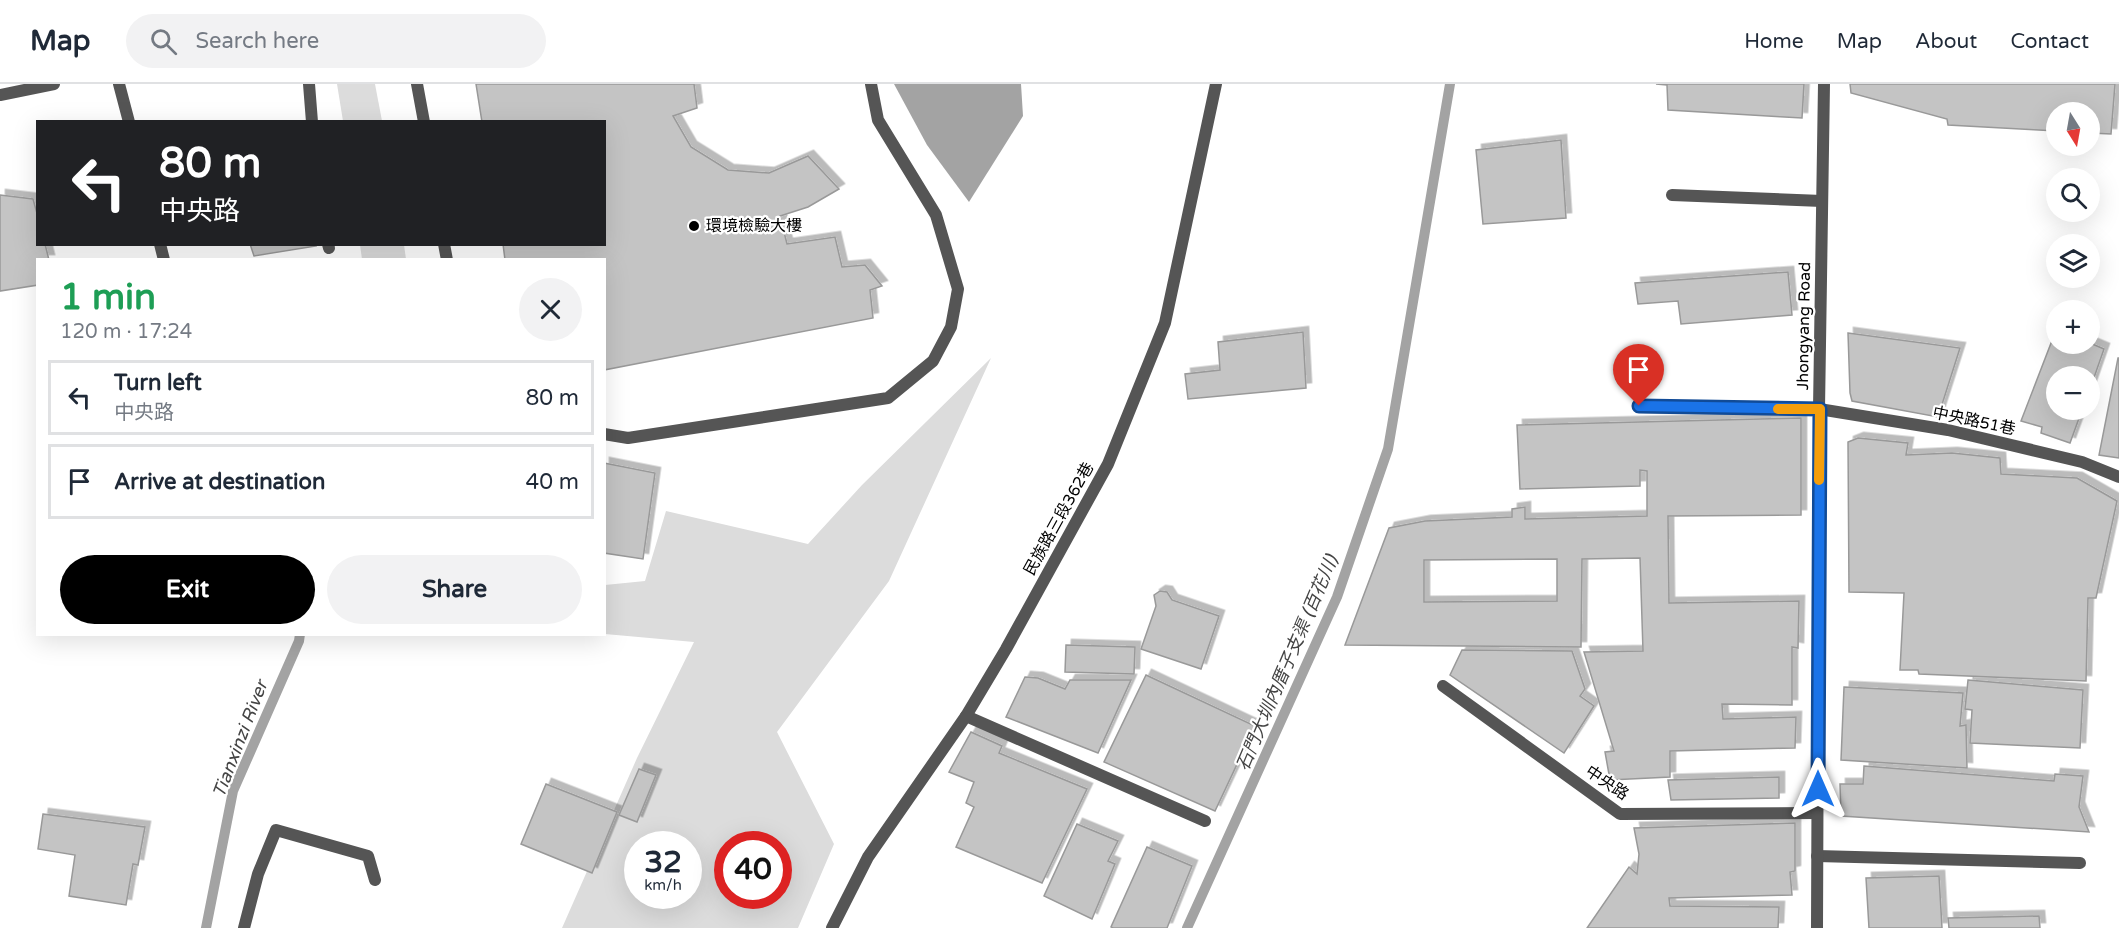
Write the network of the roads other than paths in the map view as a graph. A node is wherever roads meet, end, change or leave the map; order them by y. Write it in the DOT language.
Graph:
graph roads {
  1 [pos="54,84"];
  2 [pos="119,84"];
  3 [pos="309,84"];
  4 [pos="417,84"];
  5 [pos="871,84"];
  6 [pos="1216,84"];
  7 [pos="1824,84"];
  8 [pos="0,95"];
  9 [pos="128,120"];
  10 [pos="312,120"];
  11 [pos="424,120"];
  12 [pos="1672,195"];
  13 [pos="1822,201"];
  14 [pos="1639,406"];
  15 [pos="1820,409"];
  16 [pos="606,434"];
  17 [pos="2119,477"];
  18 [pos="1443,686"];
  19 [pos="966,716"];
  20 [pos="1817,813"];
  21 [pos="1205,821"];
  22 [pos="1817,856"];
  23 [pos="2080,863"];
  24 [pos="375,880"];
  25 [pos="244,928"];
  26 [pos="832,928"];
  27 [pos="1817,928"];
  1 -- 8 [label="street"];
  2 -- 9 [label="street"];
  3 -- 10 [label="street"];
  4 -- 11 [label="street"];
  5 -- 16 [label="street"];
  6 -- 19 [label="street, 民族路三段362巷"];
  7 -- 13 [label="street, Jhongyang Road"];
  12 -- 13 [label="street"];
  13 -- 15 [label="street, Jhongyang Road"];
  14 -- 15 [label="street"];
  15 -- 17 [label="street, 中央路51巷"];
  15 -- 20 [label="street, Jhongyang Road"];
  18 -- 20 [label="street, 中央路"];
  19 -- 21 [label="street"];
  19 -- 26 [label="street, 民族路三段362巷"];
  20 -- 22 [label="street, Jhongyang Road"];
  22 -- 23 [label="street"];
  22 -- 27 [label="street, Jhongyang Road"];
  24 -- 25 [label="street"];
}
